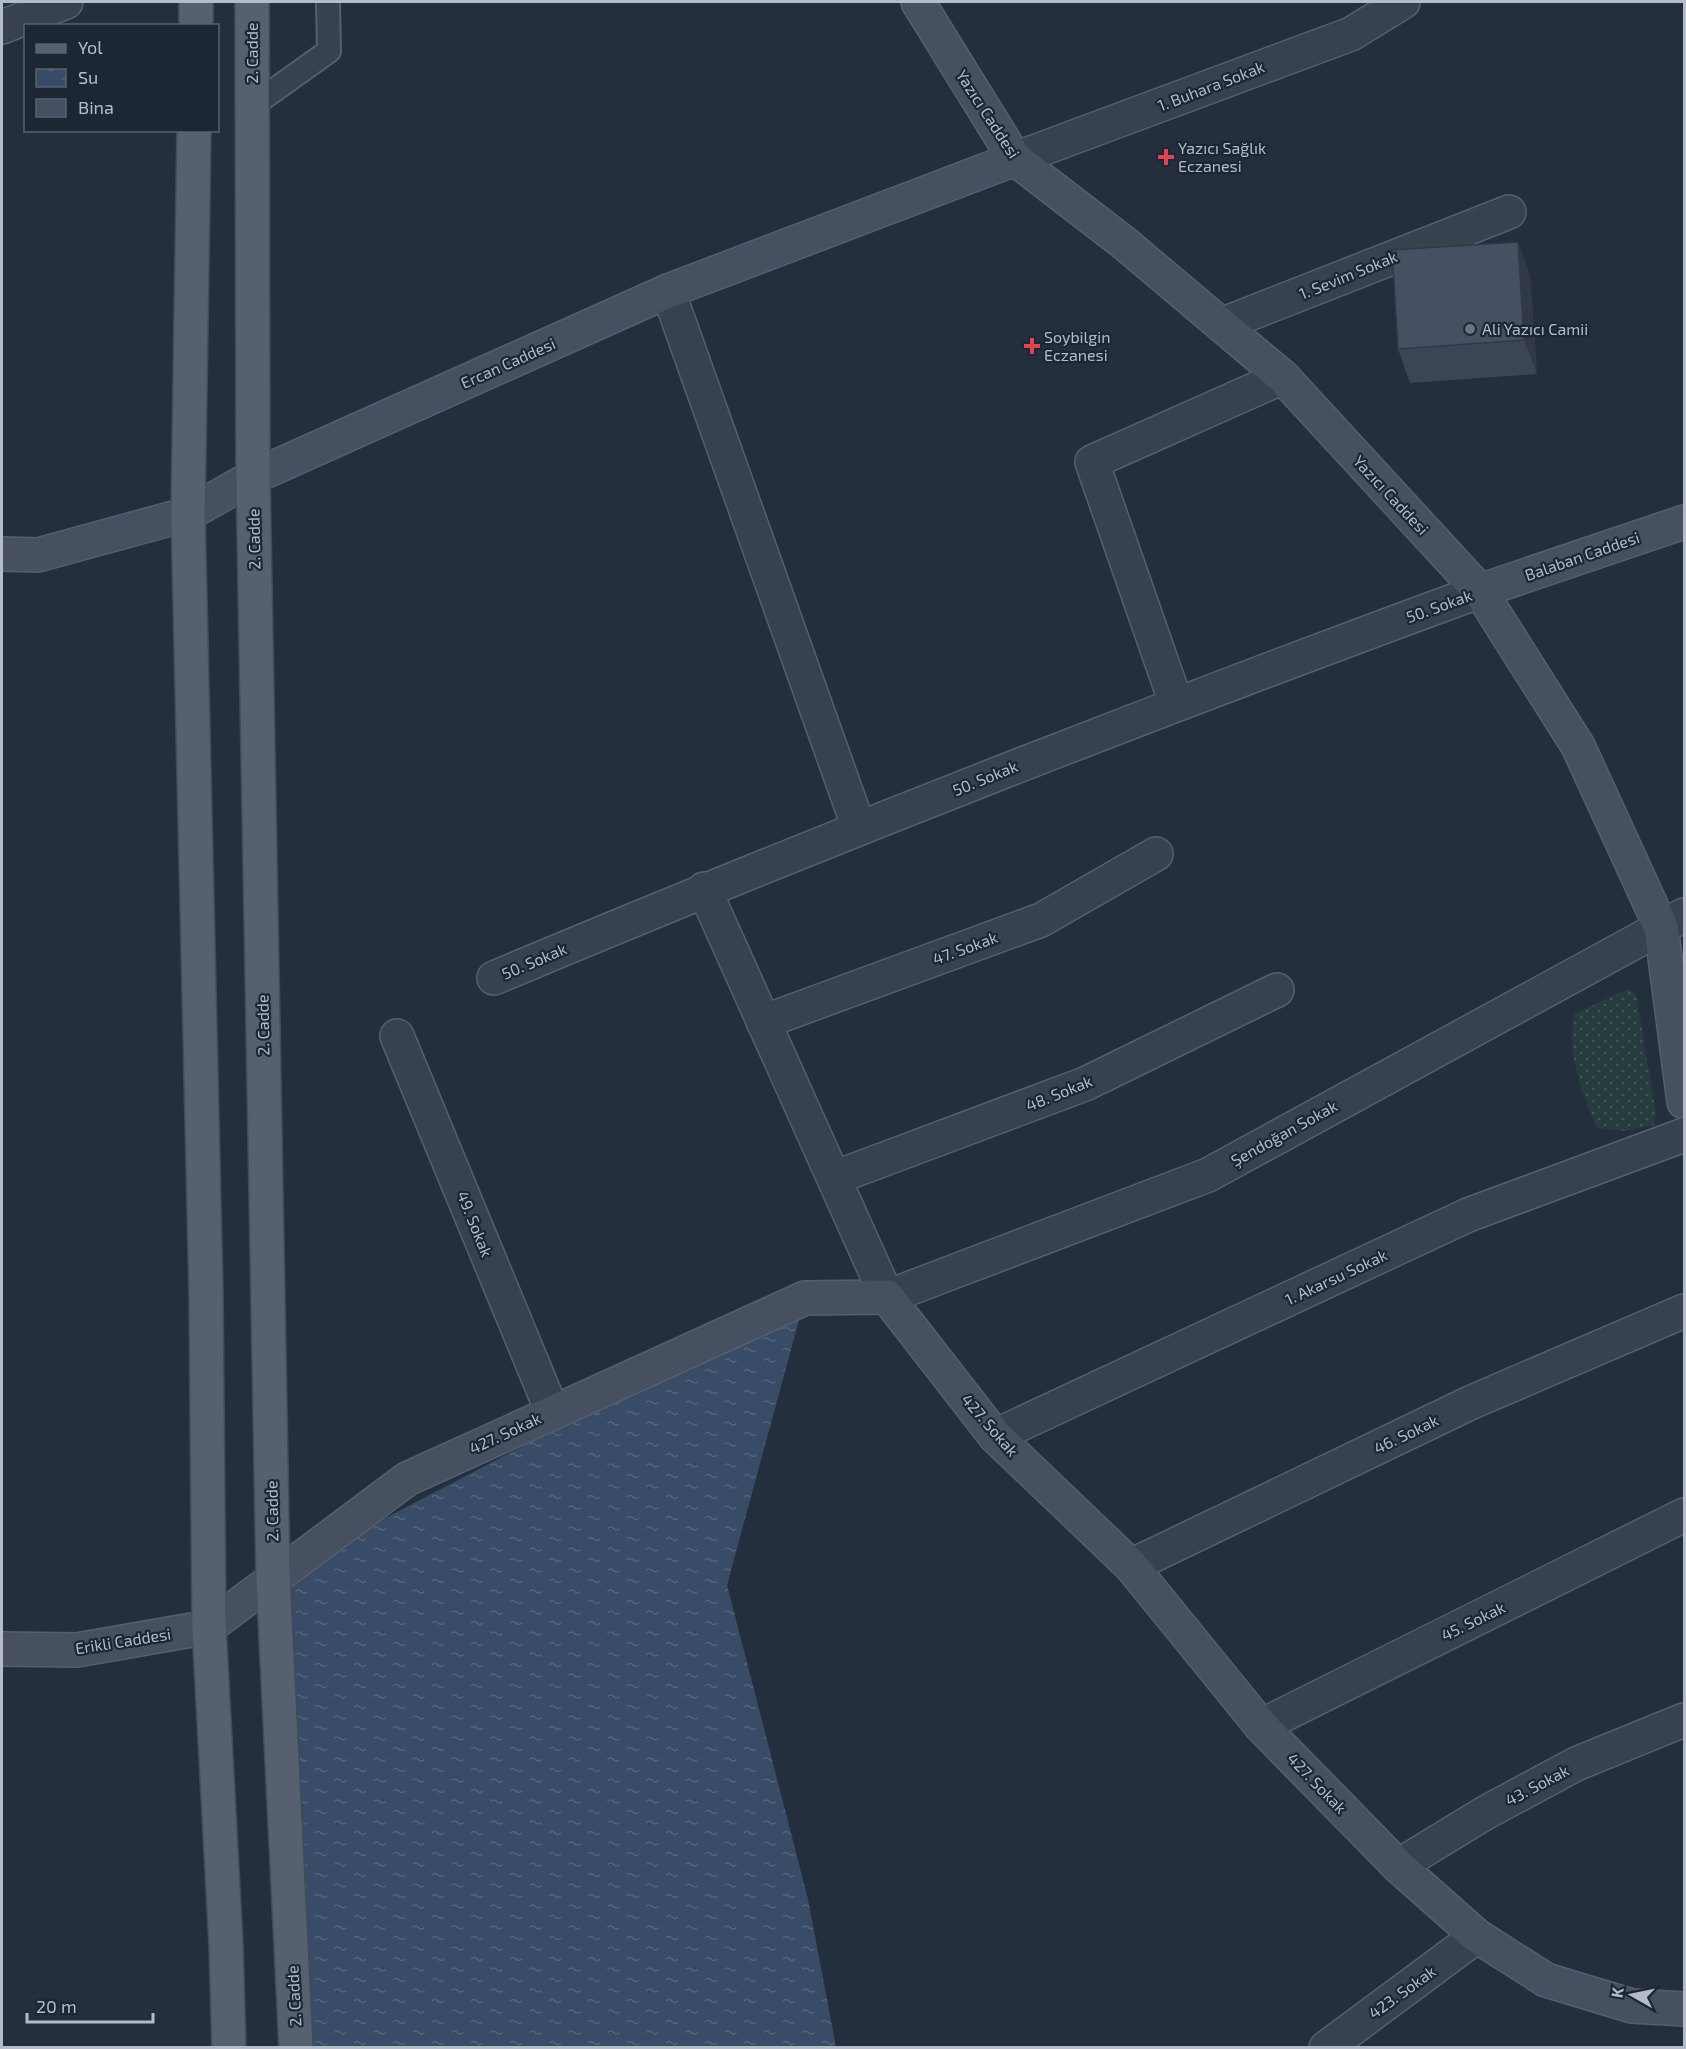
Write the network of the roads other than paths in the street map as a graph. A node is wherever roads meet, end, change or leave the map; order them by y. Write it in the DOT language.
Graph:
graph roads {
  1 [pos="66,2"];
  2 [pos="196,2"];
  3 [pos="252,2"];
  4 [pos="328,2"];
  5 [pos="918,2"];
  6 [pos="1402,2"];
  7 [pos="196,24"];
  8 [pos="2,27"];
  9 [pos="252,106"];
  10 [pos="194,132"];
  11 [pos="1015,159"];
  12 [pos="1509,212"];
  13 [pos="668,291"];
  14 [pos="1221,326"];
  15 [pos="1283,377"];
  16 [pos="253,477"];
  17 [pos="188,514"];
  18 [pos="1684,522"];
  19 [pos="2,554"];
  20 [pos="1480,591"];
  21 [pos="1176,703"];
  22 [pos="859,828"];
  23 [pos="1156,854"];
  24 [pos="704,890"];
  25 [pos="1673,921"];
  26 [pos="494,978"];
  27 [pos="1277,990"];
  28 [pos="764,1022"];
  29 [pos="397,1036"];
  30 [pos="1684,1102"];
  31 [pos="1684,1135"];
  32 [pos="834,1178"];
  33 [pos="887,1297"];
  34 [pos="1684,1311"];
  35 [pos="552,1411"];
  36 [pos="994,1436"];
  37 [pos="1684,1515"];
  38 [pos="1131,1566"];
  39 [pos="273,1576"];
  40 [pos="209,1627"];
  41 [pos="2,1649"];
  42 [pos="1684,1720"];
  43 [pos="1261,1726"];
  44 [pos="1398,1866"];
  45 [pos="1477,1936"];
  46 [pos="1684,2009"];
  47 [pos="229,2048"];
  48 [pos="296,2048"];
  49 [pos="1326,2048"];
  1 -- 8 [label="street"];
  2 -- 7 [label="main road"];
  3 -- 9 [label="main road, 2. Cadde"];
  4 -- 9 [label="lane"];
  5 -- 11 [label="main road, Yazıcı Caddesi"];
  6 -- 11 [label="street, 1. Buhara Sokak"];
  9 -- 16 [label="main road, 2. Cadde"];
  10 -- 17 [label="main road"];
  11 -- 13 [label="main road, Ercan Caddesi"];
  11 -- 14 [label="main road, Yazıcı Caddesi"];
  12 -- 14 [label="street, 1. Sevim Sokak"];
  13 -- 16 [label="main road, Ercan Caddesi"];
  13 -- 22 [label="street"];
  14 -- 15 [label="main road, Yazıcı Caddesi"];
  15 -- 20 [label="main road, Yazıcı Caddesi"];
  15 -- 21 [label="street"];
  16 -- 17 [label="main road, Ercan Caddesi"];
  16 -- 39 [label="main road, 2. Cadde"];
  17 -- 19 [label="main road, Ercan Caddesi"];
  17 -- 40 [label="main road"];
  18 -- 20 [label="main road, Balaban Caddesi"];
  20 -- 21 [label="street, 50. Sokak"];
  20 -- 25 [label="main road, Yazıcı Caddesi"];
  21 -- 22 [label="street, 50. Sokak"];
  22 -- 24 [label="street, 50. Sokak"];
  23 -- 28 [label="street, 47. Sokak"];
  24 -- 26 [label="street, 50. Sokak"];
  24 -- 28 [label="street"];
  25 -- 30 [label="main road, Yazıcı Caddesi"];
  25 -- 33 [label="street, Şendoğan Sokak"];
  27 -- 32 [label="street, 48. Sokak"];
  28 -- 32 [label="street"];
  29 -- 35 [label="street, 49. Sokak"];
  31 -- 36 [label="street, 1. Akarsu Sokak"];
  32 -- 33 [label="street"];
  33 -- 35 [label="main road, 427. Sokak"];
  33 -- 36 [label="main road, 427. Sokak"];
  34 -- 38 [label="street, 46. Sokak"];
  35 -- 39 [label="main road, 427. Sokak"];
  36 -- 38 [label="main road, 427. Sokak"];
  37 -- 43 [label="street, 45. Sokak"];
  38 -- 43 [label="main road, 427. Sokak"];
  39 -- 40 [label="main road, 427. Sokak"];
  39 -- 48 [label="main road, 2. Cadde"];
  40 -- 41 [label="main road, Erikli Caddesi"];
  40 -- 47 [label="main road"];
  42 -- 44 [label="street, 43. Sokak"];
  43 -- 44 [label="main road, 427. Sokak"];
  44 -- 45 [label="main road, 427. Sokak"];
  45 -- 46 [label="main road, 427. Sokak"];
  45 -- 49 [label="street, 423. Sokak"];
}
